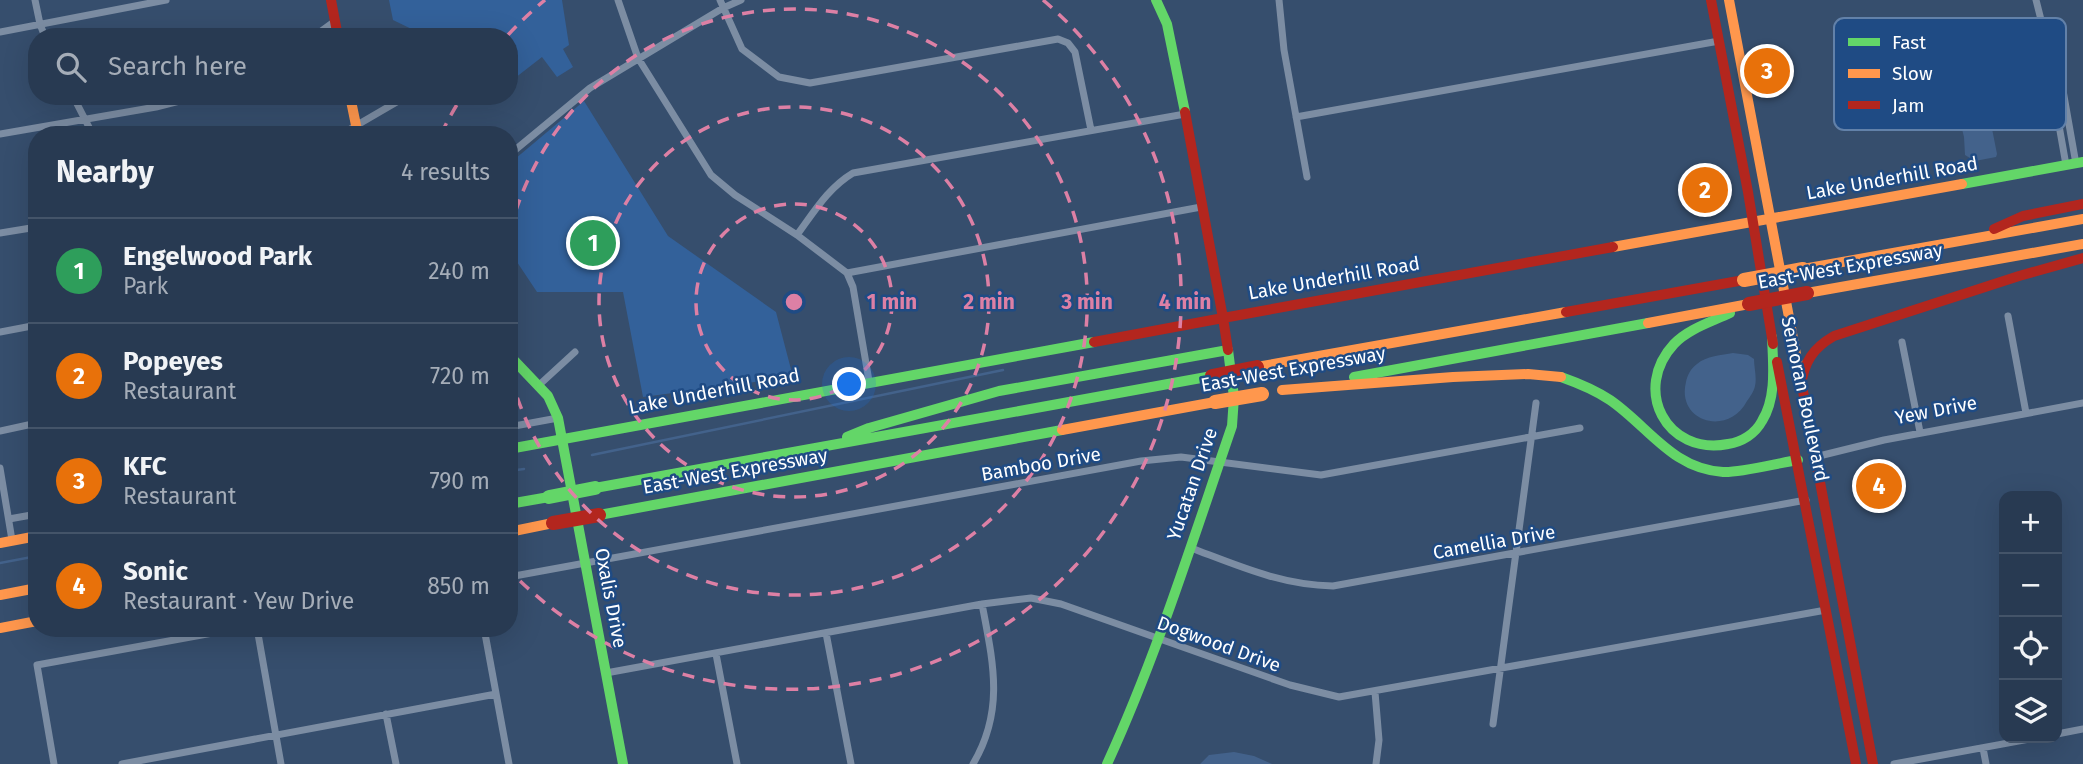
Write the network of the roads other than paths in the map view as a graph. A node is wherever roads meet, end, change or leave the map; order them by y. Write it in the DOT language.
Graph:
graph roads {
  1 [pos="35,0"];
  2 [pos="166,0"];
  3 [pos="331,0"];
  4 [pos="618,0"];
  5 [pos="741,0"];
  6 [pos="1156,0"];
  7 [pos="1279,0"];
  8 [pos="1711,0"];
  9 [pos="1729,0"];
  10 [pos="2036,0"];
  11 [pos="722,4"];
  12 [pos="2041,18"];
  13 [pos="335,22"];
  14 [pos="40,24"];
  15 [pos="42,28"];
  16 [pos="326,28"];
  17 [pos="336,28"];
  18 [pos="0,32"];
  19 [pos="1719,41"];
  20 [pos="638,58"];
  21 [pos="77,105"];
  22 [pos="164,105"];
  23 [pos="352,105"];
  24 [pos="394,105"];
  25 [pos="2066,109"];
  26 [pos="1185,114"];
  27 [pos="1296,117"];
  28 [pos="84,119"];
  29 [pos="45,126"];
  30 [pos="88,126"];
  31 [pos="355,126"];
  32 [pos="362,126"];
  33 [pos="28,129"];
  34 [pos="1091,130"];
  35 [pos="0,134"];
  36 [pos="518,148"];
  37 [pos="2075,164"];
  38 [pos="1307,177"];
  39 [pos="2083,204"];
  40 [pos="1201,207"];
  41 [pos="1772,219"];
  42 [pos="2083,219"];
  43 [pos="1752,223"];
  44 [pos="28,228"];
  45 [pos="0,233"];
  46 [pos="797,236"];
  47 [pos="1977,237"];
  48 [pos="2083,244"];
  49 [pos="2083,258"];
  50 [pos="847,273"];
  51 [pos="1749,304"];
  52 [pos="2008,316"];
  53 [pos="1223,318"];
  54 [pos="28,327"];
  55 [pos="0,332"];
  56 [pos="1772,337"];
  57 [pos="1902,342"];
  58 [pos="1228,350"];
  59 [pos="575,352"];
  60 [pos="518,365"];
  61 [pos="869,381"];
  62 [pos="538,386"];
  63 [pos="1801,386"];
  64 [pos="1282,390"];
  65 [pos="1536,403"];
  66 [pos="2083,403"];
  67 [pos="2026,413"];
  68 [pos="558,418"];
  69 [pos="28,425"];
  70 [pos="518,425"];
  71 [pos="1580,428"];
  72 [pos="0,431"];
  73 [pos="1920,432"];
  74 [pos="1532,436"];
  75 [pos="562,439"];
  76 [pos="518,447"];
  77 [pos="820,447"];
  78 [pos="1815,457"];
  79 [pos="1798,460"];
  80 [pos="1221,461"];
  81 [pos="0,468"];
  82 [pos="1806,500"];
  83 [pos="518,502"];
  84 [pos="28,516"];
  85 [pos="9,519"];
  86 [pos="518,530"];
  87 [pos="28,538"];
  88 [pos="6,542"];
  89 [pos="1191,548"];
  90 [pos="1517,554"];
  91 [pos="585,563"];
  92 [pos="518,575"];
  93 [pos="28,590"];
  94 [pos="0,595"];
  95 [pos="982,604"];
  96 [pos="1826,610"];
  97 [pos="28,623"];
  98 [pos="0,628"];
  99 [pos="826,633"];
  100 [pos="191,637"];
  101 [pos="259,637"];
  102 [pos="486,637"];
  103 [pos="1158,639"];
  104 [pos="716,654"];
  105 [pos="1501,670"];
  106 [pos="606,673"];
  107 [pos="1375,692"];
  108 [pos="496,694"];
  109 [pos="386,714"];
  110 [pos="1493,724"];
  111 [pos="2083,729"];
  112 [pos="2062,733"];
  113 [pos="276,736"];
  114 [pos="2009,743"];
  115 [pos="1983,748"];
  116 [pos="167,760"];
  117 [pos="54,764"];
  118 [pos="122,764"];
  119 [pos="281,764"];
  120 [pos="397,764"];
  121 [pos="509,764"];
  122 [pos="623,764"];
  123 [pos="737,764"];
  124 [pos="851,764"];
  125 [pos="974,764"];
  126 [pos="1107,764"];
  127 [pos="1376,764"];
  128 [pos="1856,764"];
  129 [pos="1873,764"];
  130 [pos="1894,764"];
  131 [pos="1986,764"];
  1 -- 14 [label="street"];
  2 -- 14 [label="street"];
  3 -- 13 [label="main road"];
  4 -- 20 [label="street"];
  5 -- 11 [label="street"];
  6 -- 26 [label="main road, Yucatan Drive"];
  7 -- 27 [label="street"];
  8 -- 19 [label="main road, Semoran Boulevard"];
  9 -- 41 [label="main road, Semoran Boulevard"];
  10 -- 12 [label="street"];
  11 -- 20 [label="street"];
  11 -- 34 [label="street"];
  13 -- 16 [label="street"];
  13 -- 17 [label="main road"];
  14 -- 15 [label="street"];
  14 -- 18 [label="street"];
  19 -- 27 [label="street"];
  19 -- 43 [label="main road, Semoran Boulevard"];
  20 -- 36 [label="street"];
  20 -- 46 [label="street"];
  21 -- 28 [label="street"];
  22 -- 28 [label="street"];
  23 -- 31 [label="main road"];
  24 -- 32 [label="street"];
  25 -- 37 [label="street"];
  26 -- 34 [label="street"];
  26 -- 40 [label="main road, Yucatan Drive"];
  27 -- 38 [label="street"];
  28 -- 29 [label="street"];
  28 -- 30 [label="street"];
  33 -- 35 [label="street"];
  34 -- 46 [label="street"];
  37 -- 41 [label="main road, Lake Underhill Road"];
  39 -- 47 [label="main road"];
  40 -- 50 [label="street"];
  40 -- 53 [label="main road, Yucatan Drive"];
  41 -- 43 [label="main road, Lake Underhill Road"];
  41 -- 63 [label="main road, Semoran Boulevard"];
  42 -- 47 [label="main road, East-West Expressway"];
  43 -- 53 [label="main road, Lake Underhill Road"];
  43 -- 56 [label="main road, Semoran Boulevard"];
  44 -- 45 [label="street"];
  46 -- 50 [label="street"];
  47 -- 77 [label="main road, East-West Expressway, bridge"];
  48 -- 51 [label="main road, East-West Expressway, bridge"];
  49 -- 63 [label="main road"];
  50 -- 61 [label="street"];
  51 -- 56 [label="main road"];
  51 -- 64 [label="main road, East-West Expressway"];
  52 -- 67 [label="street"];
  53 -- 58 [label="main road, Yucatan Drive"];
  53 -- 61 [label="main road, Lake Underhill Road"];
  54 -- 55 [label="street"];
  56 -- 79 [label="main road, Semoran Boulevard"];
  57 -- 73 [label="street"];
  58 -- 77 [label="main road"];
  58 -- 80 [label="main road, Yucatan Drive"];
  59 -- 62 [label="street"];
  60 -- 62 [label="main road"];
  61 -- 75 [label="main road, Lake Underhill Road"];
  62 -- 68 [label="main road"];
  63 -- 78 [label="main road, Semoran Boulevard"];
  64 -- 79 [label="main road, Yew Drive"];
  64 -- 86 [label="main road, East-West Expressway, bridge"];
  65 -- 74 [label="street"];
  66 -- 67 [label="street, Yew Drive"];
  67 -- 73 [label="street, Yew Drive"];
  68 -- 70 [label="street"];
  68 -- 75 [label="main road, Oxalis Drive"];
  69 -- 72 [label="street"];
  71 -- 74 [label="street, Bamboo Drive"];
  73 -- 78 [label="street, Yew Drive"];
  74 -- 80 [label="street, Bamboo Drive"];
  74 -- 90 [label="street"];
  75 -- 76 [label="main road, Lake Underhill Road"];
  75 -- 91 [label="main road, Oxalis Drive"];
  77 -- 83 [label="main road, East-West Expressway, bridge"];
  78 -- 79 [label="main road, Yew Drive"];
  78 -- 129 [label="main road, Semoran Boulevard"];
  79 -- 82 [label="main road, Semoran Boulevard"];
  80 -- 89 [label="main road, Yucatan Drive"];
  80 -- 91 [label="street, Bamboo Drive"];
  81 -- 85 [label="street"];
  82 -- 90 [label="street, Camellia Drive"];
  82 -- 96 [label="main road, Semoran Boulevard"];
  84 -- 85 [label="street"];
  85 -- 88 [label="street"];
  87 -- 88 [label="main road"];
  89 -- 90 [label="street, Camellia Drive"];
  89 -- 103 [label="main road, Yucatan Drive"];
  90 -- 105 [label="street"];
  91 -- 92 [label="street, Bamboo Drive"];
  91 -- 106 [label="main road, Oxalis Drive"];
  93 -- 94 [label="main road"];
  95 -- 99 [label="street, Dogwood Drive"];
  95 -- 103 [label="street, Dogwood Drive"];
  95 -- 125 [label="street"];
  96 -- 105 [label="street, Dogwood Drive"];
  96 -- 128 [label="main road, Semoran Boulevard"];
  97 -- 98 [label="main road"];
  99 -- 104 [label="street, Dogwood Drive"];
  99 -- 124 [label="street"];
  100 -- 117 [label="street"];
  101 -- 113 [label="street"];
  102 -- 108 [label="street"];
  103 -- 107 [label="street, Dogwood Drive"];
  103 -- 126 [label="main road, Yucatan Drive"];
  104 -- 106 [label="street, Dogwood Drive"];
  104 -- 123 [label="street"];
  105 -- 107 [label="street, Dogwood Drive"];
  105 -- 110 [label="street"];
  106 -- 122 [label="main road, Oxalis Drive"];
  107 -- 127 [label="street"];
  108 -- 109 [label="street"];
  108 -- 121 [label="street"];
  109 -- 113 [label="street"];
  109 -- 120 [label="street"];
  111 -- 112 [label="street"];
  113 -- 116 [label="street"];
  113 -- 119 [label="street"];
  114 -- 115 [label="street"];
  115 -- 130 [label="street"];
  115 -- 131 [label="street"];
  116 -- 118 [label="street"];
}
